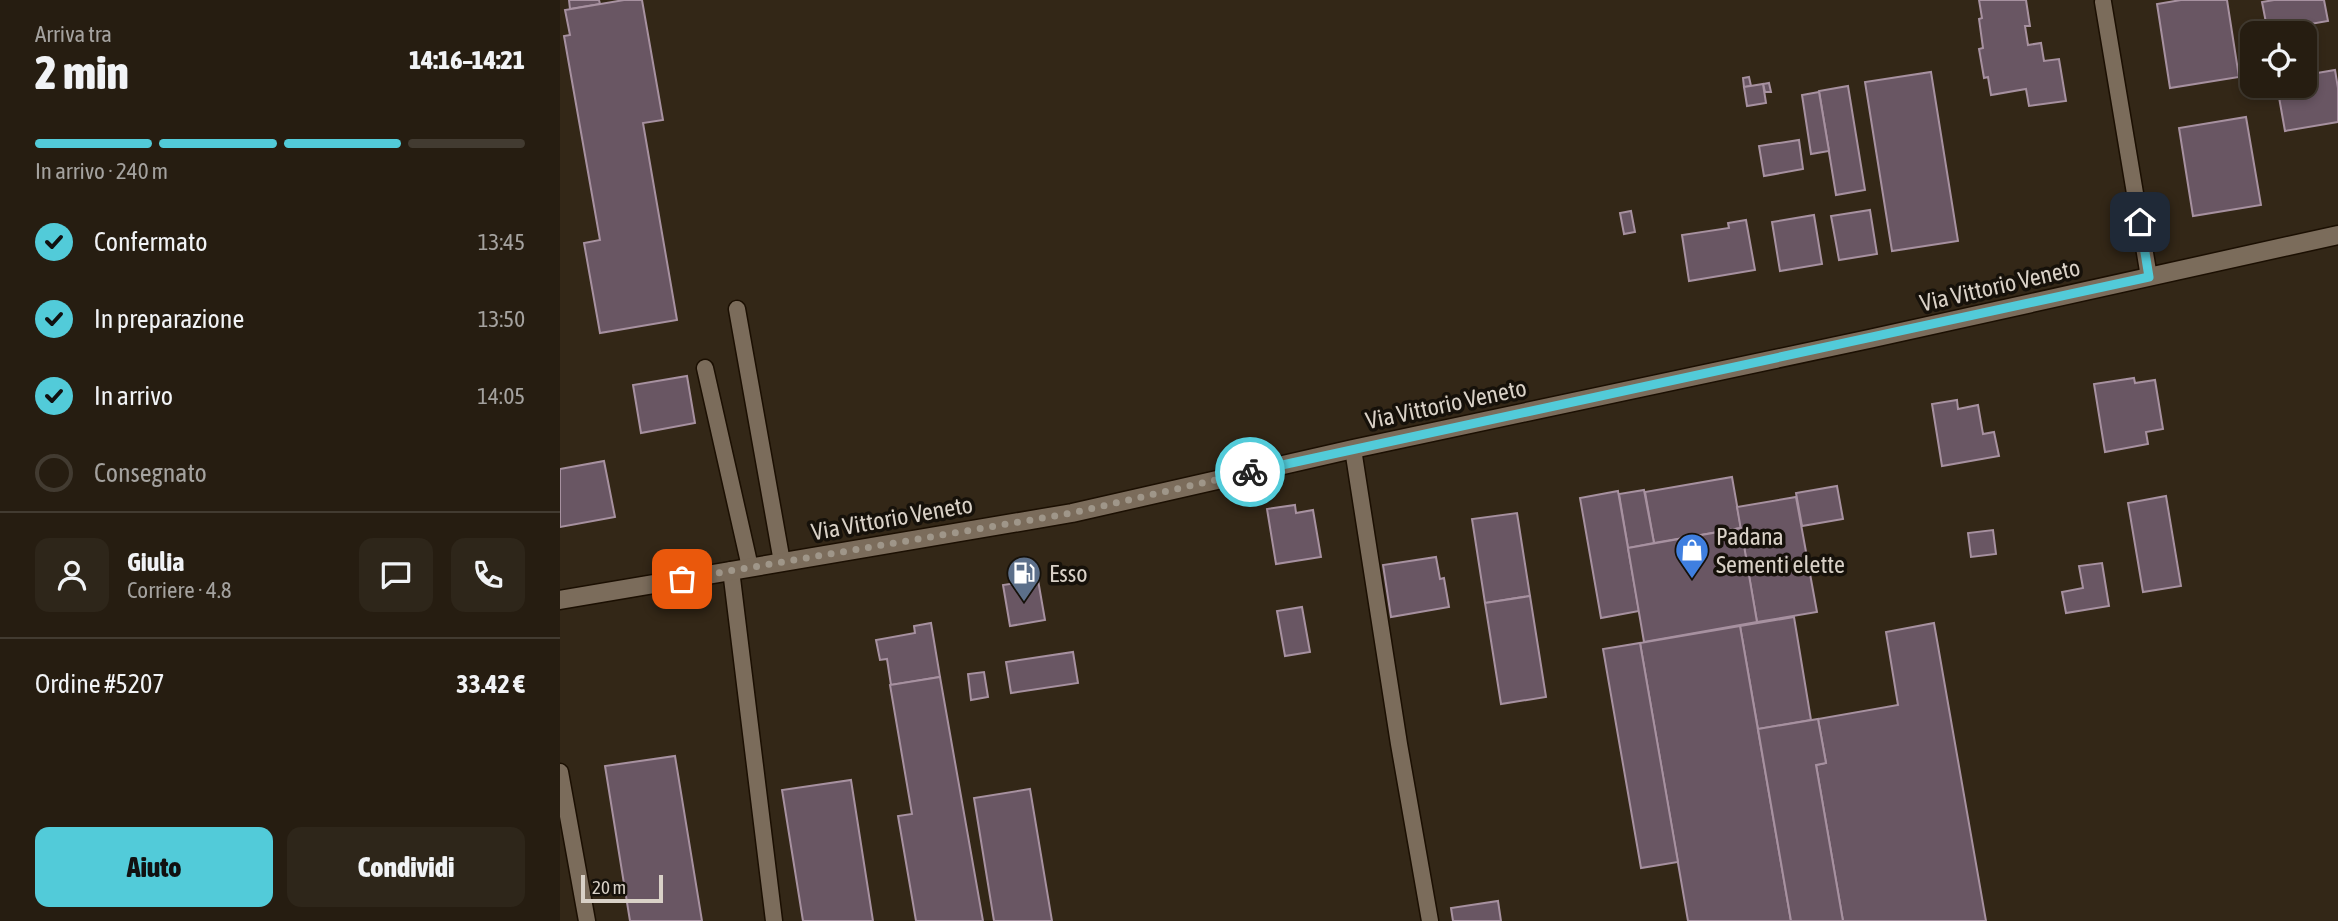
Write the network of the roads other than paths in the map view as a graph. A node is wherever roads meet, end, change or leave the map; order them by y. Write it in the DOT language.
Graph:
graph roads {
  1 [pos="2103,2"];
  2 [pos="2338,235"];
  3 [pos="2149,277"];
  4 [pos="737,309"];
  5 [pos="705,368"];
  6 [pos="1353,449"];
  7 [pos="782,562"];
  8 [pos="750,567"];
  9 [pos="730,570"];
  10 [pos="560,600"];
  11 [pos="560,772"];
  12 [pos="587,921"];
  13 [pos="774,921"];
  14 [pos="1430,921"];
  1 -- 3 [label="lane"];
  2 -- 3 [label="main road, Via Vittorio Veneto"];
  3 -- 6 [label="main road, Via Vittorio Veneto"];
  4 -- 7 [label="lane"];
  5 -- 8 [label="lane"];
  6 -- 7 [label="main road, Via Vittorio Veneto"];
  6 -- 14 [label="lane"];
  7 -- 8 [label="main road, Via Vittorio Veneto"];
  8 -- 9 [label="main road, Via Vittorio Veneto"];
  9 -- 10 [label="main road, Via Vittorio Veneto"];
  9 -- 13 [label="lane"];
  11 -- 12 [label="lane"];
}
